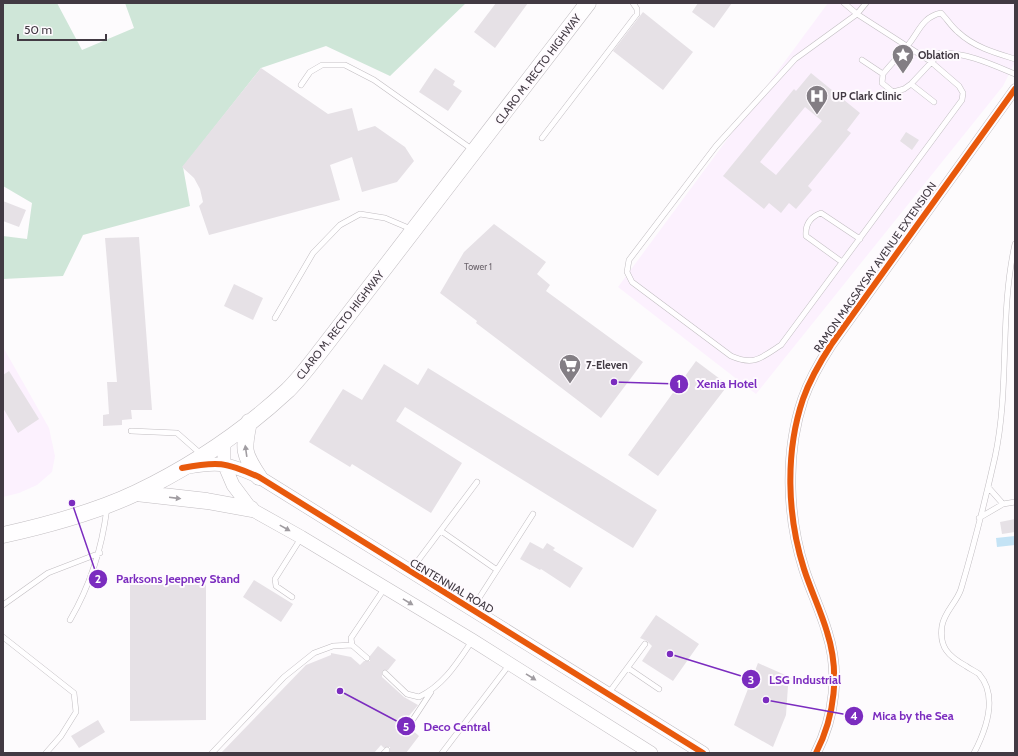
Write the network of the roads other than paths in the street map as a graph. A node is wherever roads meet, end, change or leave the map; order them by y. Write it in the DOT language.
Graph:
graph roads {
  1 [pos="588,3"];
  2 [pos="633,3"];
  3 [pos="844,3"];
  4 [pos="866,3"];
  5 [pos="857,14"];
  6 [pos="908,46"];
  7 [pos="1015,59"];
  8 [pos="862,60"];
  9 [pos="930,61"];
  10 [pos="883,74"];
  11 [pos="1015,74"];
  12 [pos="911,84"];
  13 [pos="301,85"];
  14 [pos="1015,88"];
  15 [pos="934,102"];
  16 [pos="542,138"];
  17 [pos="476,152"];
  18 [pos="414,230"];
  19 [pos="860,239"];
  20 [pos="1015,244"];
  21 [pos="842,262"];
  22 [pos="276,318"];
  23 [pos="249,422"];
  24 [pos="131,431"];
  25 [pos="224,441"];
  26 [pos="203,455"];
  27 [pos="224,464"];
  28 [pos="182,468"];
  29 [pos="259,477"];
  30 [pos="477,482"];
  31 [pos="988,487"];
  32 [pos="136,493"];
  33 [pos="1015,502"];
  34 [pos="1003,504"];
  35 [pos="107,505"];
  36 [pos="250,509"];
  37 [pos="533,514"];
  38 [pos="979,518"];
  39 [pos="441,531"];
  40 [pos="3,535"];
  41 [pos="301,537"];
  42 [pos="100,553"];
  43 [pos="497,570"];
  44 [pos="409,572"];
  45 [pos="385,588"];
  46 [pos="292,597"];
  47 [pos="3,605"];
  48 [pos="472,609"];
  49 [pos="70,620"];
  50 [pos="3,637"];
  51 [pos="472,640"];
  52 [pos="645,644"];
  53 [pos="352,645"];
  54 [pos="367,658"];
  55 [pos="510,664"];
  56 [pos="628,668"];
  57 [pos="385,673"];
  58 [pos="659,689"];
  59 [pos="431,691"];
  60 [pos="607,695"];
  61 [pos="408,727"];
  62 [pos="46,753"];
  63 [pos="212,753"];
  64 [pos="442,753"];
  65 [pos="651,753"];
  66 [pos="703,753"];
  67 [pos="816,753"];
  68 [pos="974,753"];
  1 -- 17 [label="main road, CLARO M. RECTO HIGHWAY"];
  2 -- 16 [label="lane"];
  3 -- 5 [label="lane"];
  4 -- 5 [label="lane"];
  5 -- 6 [label="lane"];
  5 -- 21 [label="lane"];
  6 -- 7 [label="lane"];
  6 -- 9 [label="lane"];
  6 -- 10 [label="lane"];
  8 -- 10 [label="lane"];
  9 -- 11 [label="lane"];
  9 -- 12 [label="lane"];
  9 -- 19 [label="lane"];
  10 -- 12 [label="lane"];
  12 -- 15 [label="lane"];
  13 -- 17 [label="lane"];
  14 -- 67 [label="street, RAMON MAGSAYSAY AVENUE EXTENSION"];
  17 -- 18 [label="main road, CLARO M. RECTO HIGHWAY"];
  18 -- 22 [label="lane"];
  18 -- 23 [label="main road, CLARO M. RECTO HIGHWAY"];
  19 -- 21 [label="lane"];
  19 -- 21 [label="lane"];
  20 -- 31 [label="lane"];
  23 -- 25 [label="main road, CLARO M. RECTO HIGHWAY"];
  29 -- 23 [label="main road, one-way"];
  24 -- 26 [label="lane"];
  25 -- 26 [label="main road, CLARO M. RECTO HIGHWAY"];
  25 -- 27 [label="street"];
  26 -- 28 [label="main road, CLARO M. RECTO HIGHWAY"];
  27 -- 28 [label="street, CENTENNIAL ROAD"];
  27 -- 29 [label="street, CENTENNIAL ROAD"];
  27 -- 36 [label="street"];
  28 -- 32 [label="main road, CLARO M. RECTO HIGHWAY"];
  29 -- 44 [label="street, CENTENNIAL ROAD"];
  30 -- 39 [label="lane"];
  31 -- 34 [label="lane"];
  31 -- 38 [label="lane"];
  32 -- 35 [label="main road, CLARO M. RECTO HIGHWAY"];
  32 -- 36 [label="main road, one-way"];
  33 -- 34 [label="lane"];
  34 -- 38 [label="lane"];
  35 -- 40 [label="main road, CLARO M. RECTO HIGHWAY"];
  35 -- 42 [label="lane"];
  36 -- 41 [label="street, one-way"];
  37 -- 43 [label="lane"];
  38 -- 68 [label="lane"];
  39 -- 43 [label="lane"];
  39 -- 44 [label="lane"];
  41 -- 45 [label="street"];
  41 -- 46 [label="lane"];
  42 -- 47 [label="lane"];
  42 -- 49 [label="lane"];
  43 -- 48 [label="lane"];
  44 -- 48 [label="street, CENTENNIAL ROAD"];
  45 -- 51 [label="street, one-way"];
  45 -- 53 [label="lane"];
  48 -- 60 [label="street, CENTENNIAL ROAD"];
  50 -- 62 [label="lane"];
  51 -- 55 [label="street"];
  51 -- 59 [label="lane"];
  52 -- 56 [label="lane"];
  53 -- 54 [label="lane"];
  53 -- 63 [label="lane"];
  55 -- 64 [label="lane"];
  55 -- 65 [label="street, one-way"];
  56 -- 58 [label="lane"];
  56 -- 60 [label="lane"];
  57 -- 59 [label="lane"];
  59 -- 61 [label="lane"];
  60 -- 66 [label="street, CENTENNIAL ROAD"];
}
